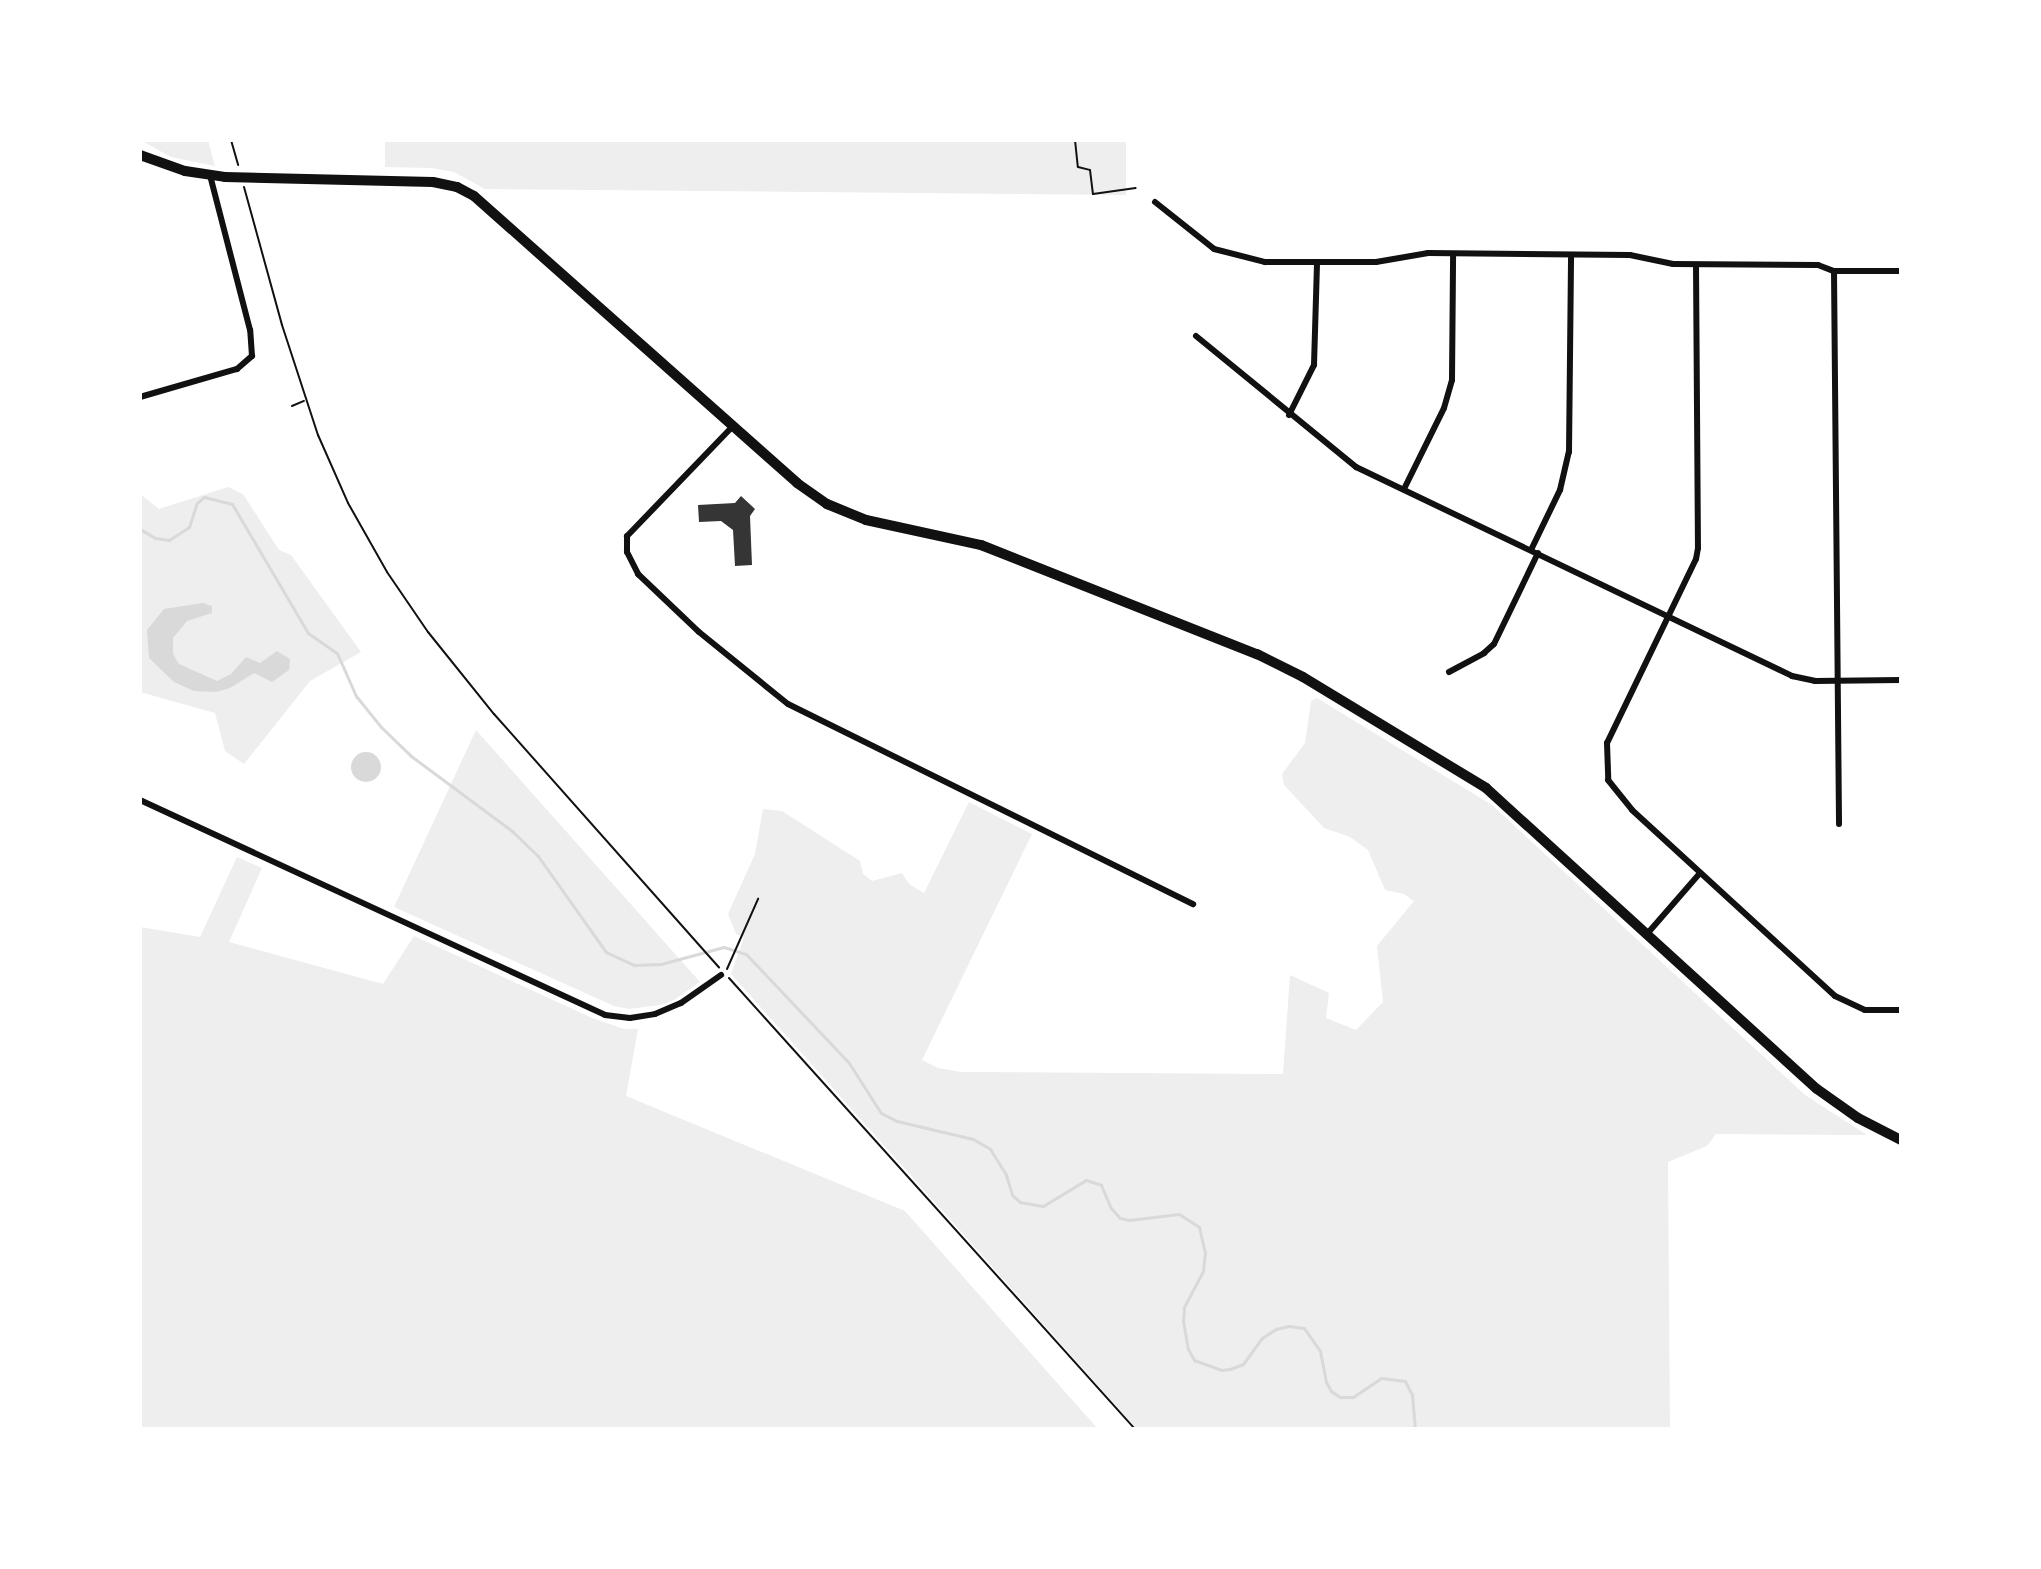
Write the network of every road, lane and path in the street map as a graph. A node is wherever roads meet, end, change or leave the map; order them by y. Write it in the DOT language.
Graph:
graph roads {
  1 [pos="231,140"];
  2 [pos="1075,140"];
  3 [pos="140,155"];
  4 [pos="210,175"];
  5 [pos="241,177"];
  6 [pos="1136,188"];
  7 [pos="1155,202"];
  8 [pos="1453,254"];
  9 [pos="1571,255"];
  10 [pos="1317,263"];
  11 [pos="1696,265"];
  12 [pos="1834,271"];
  13 [pos="1901,271"];
  14 [pos="1196,336"];
  15 [pos="140,397"];
  16 [pos="305,401"];
  17 [pos="292,406"];
  18 [pos="1289,415"];
  19 [pos="733,426"];
  20 [pos="1404,489"];
  21 [pos="1534,552"];
  22 [pos="1669,616"];
  23 [pos="1449,672"];
  24 [pos="1901,680"];
  25 [pos="1837,681"];
  26 [pos="140,800"];
  27 [pos="1839,824"];
  28 [pos="1700,873"];
  29 [pos="758,899"];
  30 [pos="1193,904"];
  31 [pos="1647,934"];
  32 [pos="722,972"];
  33 [pos="1901,1010"];
  34 [pos="1901,1140"];
  35 [pos="1135,1429"];
  1 -- 5 [label="path"];
  2 -- 6 [label="path"];
  3 -- 4 [label="main road"];
  4 -- 5 [label="main road"];
  4 -- 15 [label="street"];
  5 -- 16 [label="path"];
  5 -- 19 [label="main road"];
  7 -- 10 [label="street"];
  8 -- 9 [label="street"];
  8 -- 10 [label="street"];
  8 -- 20 [label="street"];
  9 -- 11 [label="street"];
  9 -- 21 [label="street"];
  10 -- 18 [label="street"];
  11 -- 12 [label="street"];
  11 -- 22 [label="street"];
  12 -- 13 [label="street"];
  12 -- 25 [label="street"];
  14 -- 18 [label="street"];
  16 -- 17 [label="path"];
  16 -- 32 [label="path"];
  18 -- 20 [label="street"];
  19 -- 30 [label="street"];
  19 -- 31 [label="main road"];
  20 -- 21 [label="street"];
  21 -- 22 [label="street"];
  21 -- 23 [label="street"];
  22 -- 25 [label="street"];
  22 -- 28 [label="street"];
  24 -- 25 [label="street"];
  25 -- 27 [label="street"];
  26 -- 32 [label="street"];
  28 -- 31 [label="street"];
  28 -- 33 [label="street"];
  29 -- 32 [label="path"];
  31 -- 34 [label="main road"];
  32 -- 35 [label="path"];
}
